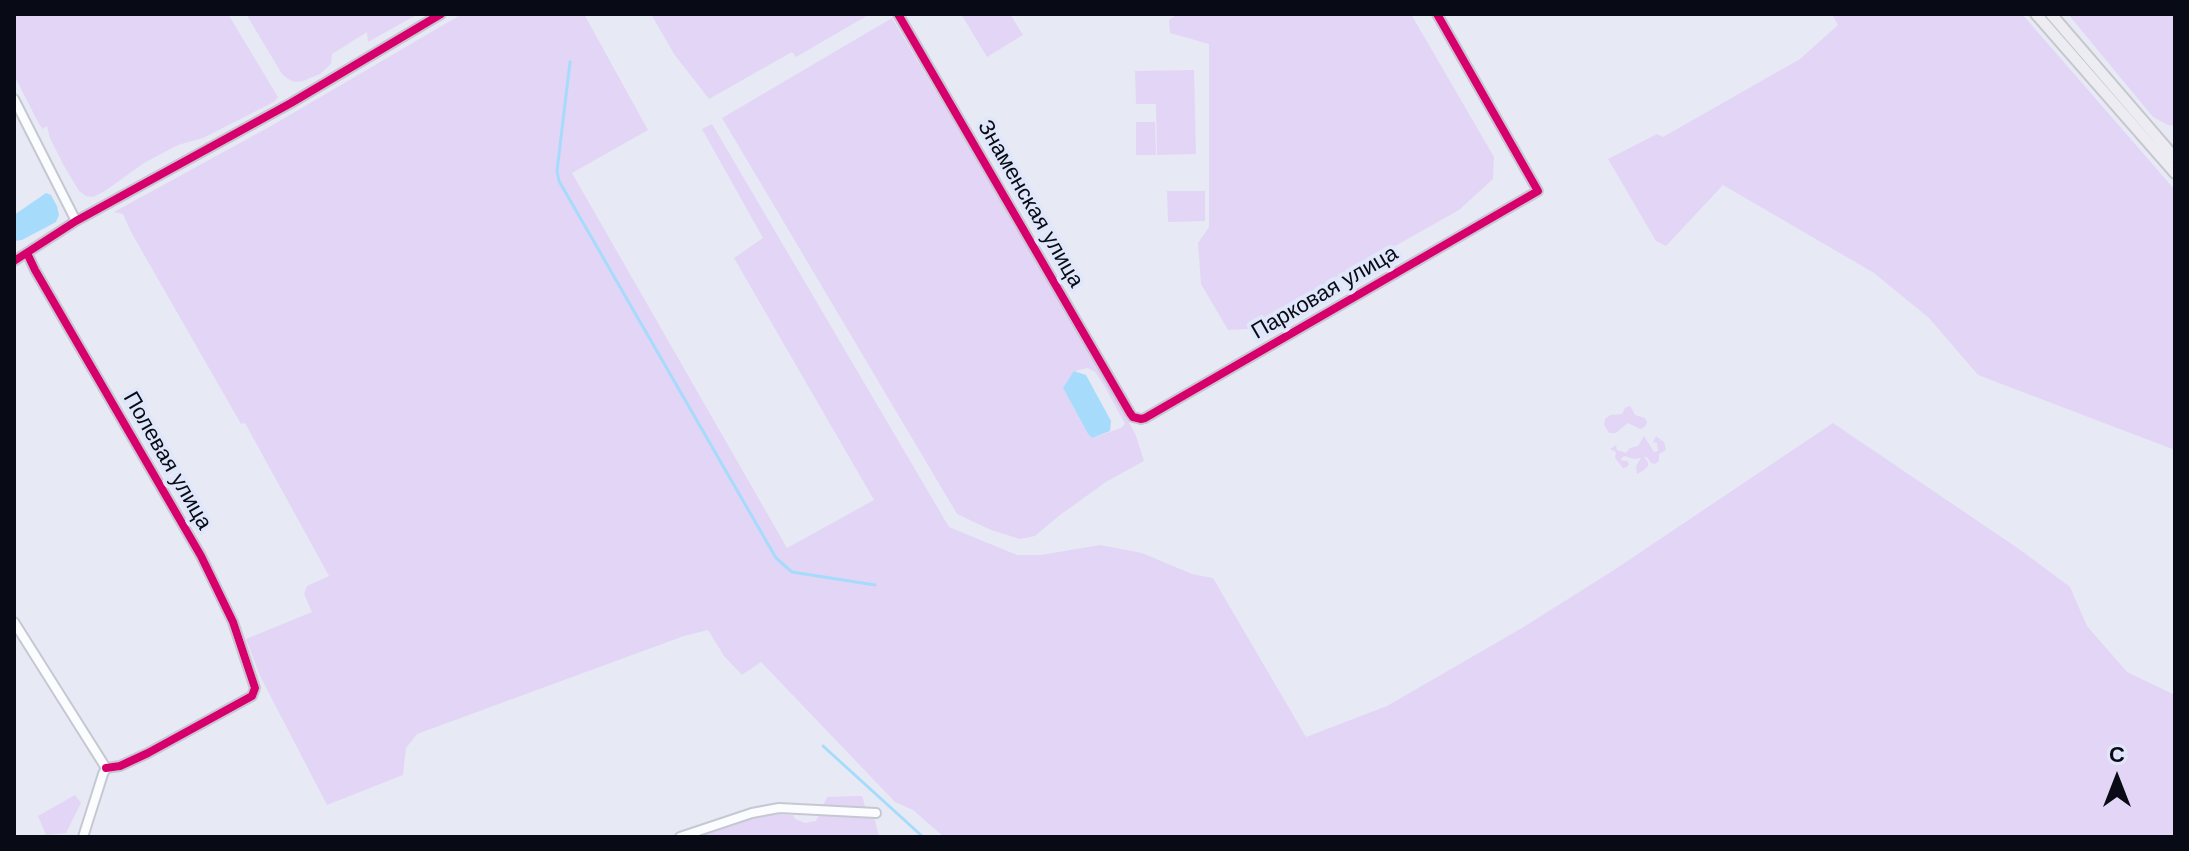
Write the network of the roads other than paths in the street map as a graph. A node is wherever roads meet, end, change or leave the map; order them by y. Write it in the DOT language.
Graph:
graph roads {
  1 [pos="441,14"];
  2 [pos="898,14"];
  3 [pos="1437,14"];
  4 [pos="2036,14"];
  5 [pos="2051,14"];
  6 [pos="14,99"];
  7 [pos="2175,158"];
  8 [pos="2175,173"];
  9 [pos="76,221"];
  10 [pos="27,253"];
  11 [pos="14,261"];
  12 [pos="1130,413"];
  13 [pos="14,622"];
  14 [pos="106,768"];
  15 [pos="876,813"];
  16 [pos="83,837"];
  17 [pos="680,837"];
  1 -- 9 [label="street"];
  2 -- 12 [label="street, Знаменская улица"];
  3 -- 12 [label="street, Парковая улица"];
  4 -- 8 [label="main road"];
  5 -- 7 [label="main road"];
  6 -- 9 [label="street"];
  9 -- 10 [label="street"];
  10 -- 11 [label="street"];
  10 -- 14 [label="street, Полевая улица"];
  13 -- 14 [label="street"];
  14 -- 16 [label="street"];
  15 -- 17 [label="street"];
}
